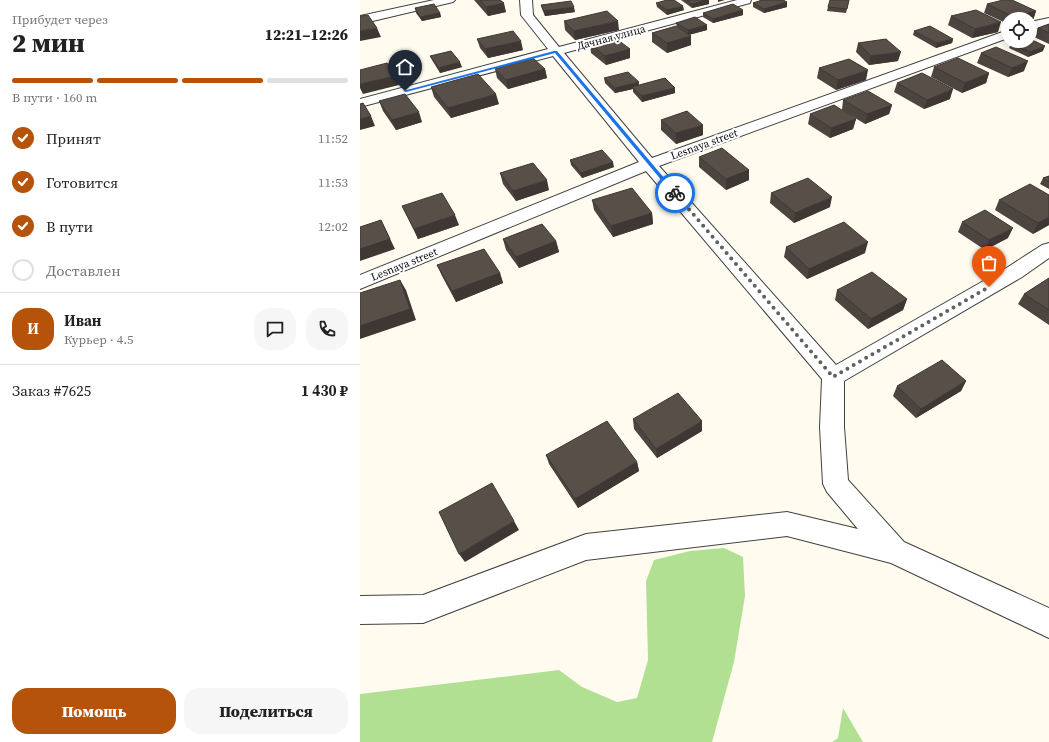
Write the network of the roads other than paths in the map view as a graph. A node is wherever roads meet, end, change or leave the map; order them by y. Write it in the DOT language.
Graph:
graph roads {
  1 [pos="449,0"];
  2 [pos="526,0"];
  3 [pos="746,0"];
  4 [pos="360,20"];
  5 [pos="1049,22"];
  6 [pos="1037,25"];
  7 [pos="1001,37"];
  8 [pos="556,51"];
  9 [pos="360,104"];
  10 [pos="649,164"];
  11 [pos="1049,249"];
  12 [pos="360,282"];
  13 [pos="833,377"];
  14 [pos="894,551"];
  15 [pos="360,610"];
  16 [pos="1049,623"];
  1 -- 4 [label="street"];
  2 -- 8 [label="street"];
  3 -- 8 [label="street, Дачная улица"];
  5 -- 6 [label="street"];
  7 -- 10 [label="street, Lesnaya street"];
  8 -- 9 [label="street, Дачная улица"];
  8 -- 10 [label="street"];
  10 -- 12 [label="street, Lesnaya street"];
  10 -- 13 [label="street"];
  11 -- 13 [label="street"];
  13 -- 14 [label="street"];
  14 -- 15 [label="street"];
  14 -- 16 [label="street"];
}
